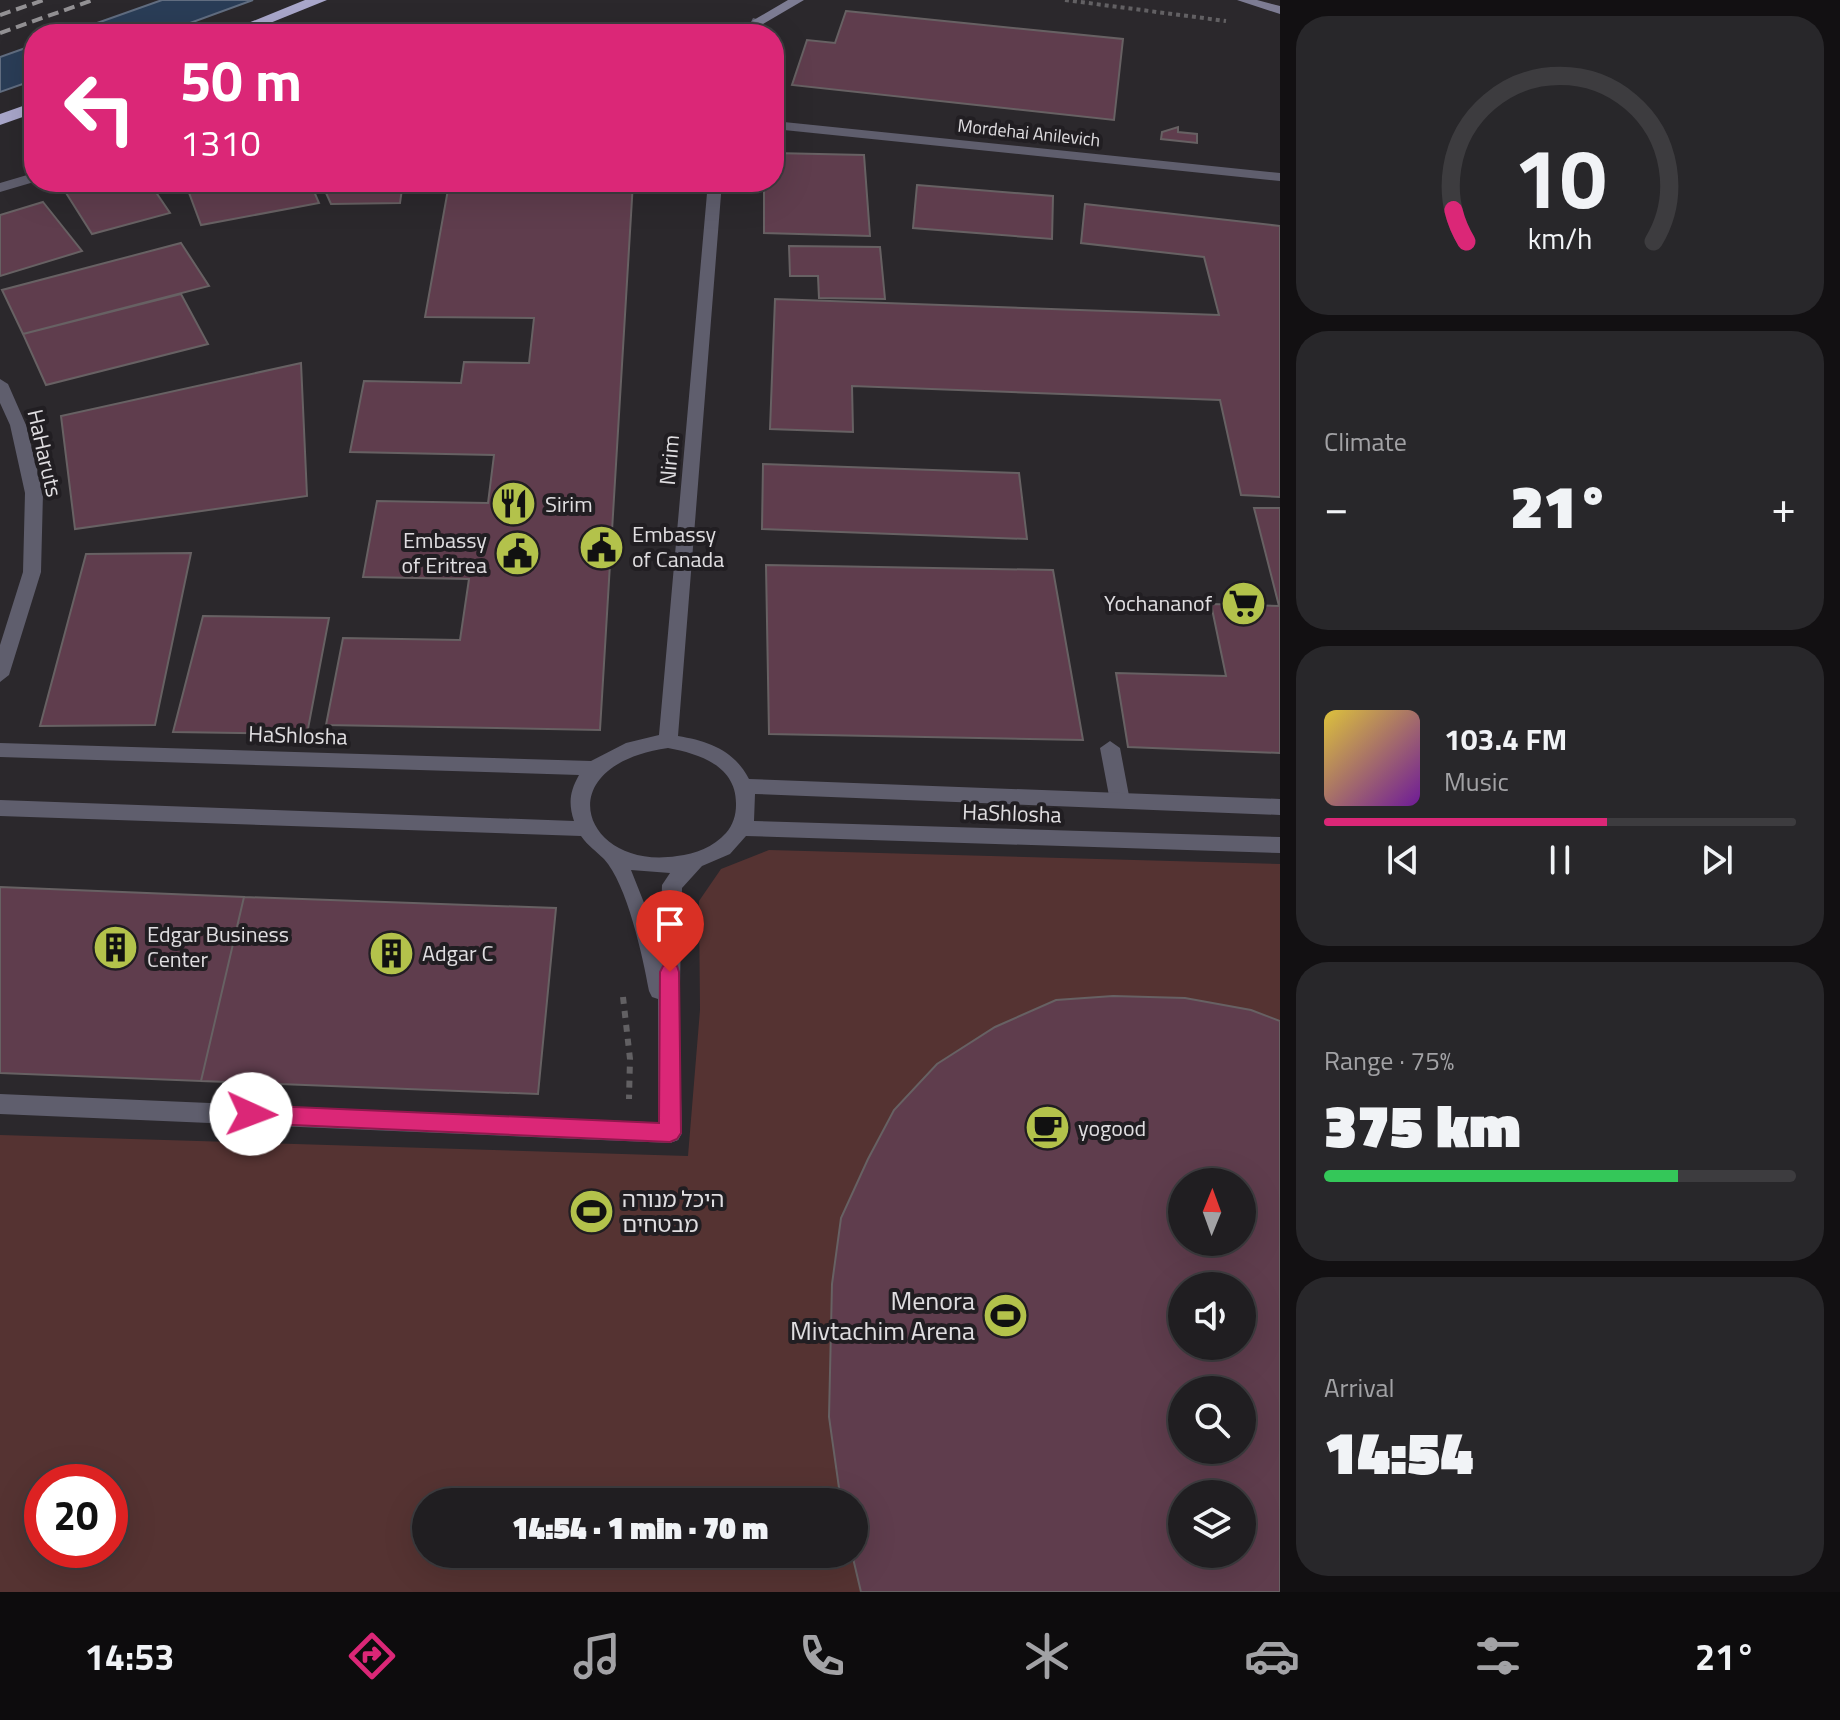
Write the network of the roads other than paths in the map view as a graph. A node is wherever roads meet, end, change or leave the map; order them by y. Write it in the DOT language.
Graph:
graph roads {
  1 [pos="319,0"];
  2 [pos="777,0"];
  3 [pos="798,0"];
  4 [pos="1243,0"];
  5 [pos="1280,10"];
  6 [pos="758,21"];
  7 [pos="255,24"];
  8 [pos="756,24"];
  9 [pos="24,111"];
  10 [pos="0,120"];
  11 [pos="784,126"];
  12 [pos="1280,177"];
  13 [pos="24,180"];
  14 [pos="0,188"];
  15 [pos="714,192"];
  16 [pos="0,384"];
  17 [pos="0,675"];
  18 [pos="668,741"];
  19 [pos="1110,748"];
  20 [pos="0,750"];
  21 [pos="594,768"];
  22 [pos="744,786"];
  23 [pos="1120,801"];
  24 [pos="1280,807"];
  25 [pos="0,808"];
  26 [pos="742,828"];
  27 [pos="587,829"];
  28 [pos="1280,845"];
  29 [pos="611,853"];
  30 [pos="694,862"];
  31 [pos="668,1030"];
  32 [pos="0,1104"];
  1 -- 7 [label="highway"];
  2 -- 6 [label="street"];
  3 -- 6 [label="street"];
  4 -- 5 [label="street"];
  6 -- 8 [label="street"];
  9 -- 10 [label="highway"];
  11 -- 12 [label="street, Mordehai Anilevich"];
  13 -- 14 [label="street"];
  15 -- 18 [label="street, Nirim"];
  16 -- 17 [label="street, HaHaruts"];
  18 -- 21 [label="street"];
  18 -- 22 [label="street"];
  19 -- 23 [label="street"];
  20 -- 21 [label="street, HaShlosha"];
  21 -- 27 [label="street"];
  22 -- 23 [label="street, HaShlosha"];
  22 -- 26 [label="street"];
  23 -- 24 [label="street, HaShlosha"];
  25 -- 27 [label="street"];
  26 -- 28 [label="street, HaShlosha"];
  26 -- 30 [label="street"];
  27 -- 29 [label="street"];
  29 -- 30 [label="street"];
  29 -- 31 [label="street"];
  30 -- 31 [label="street"];
  31 -- 32 [label="street"];
}
